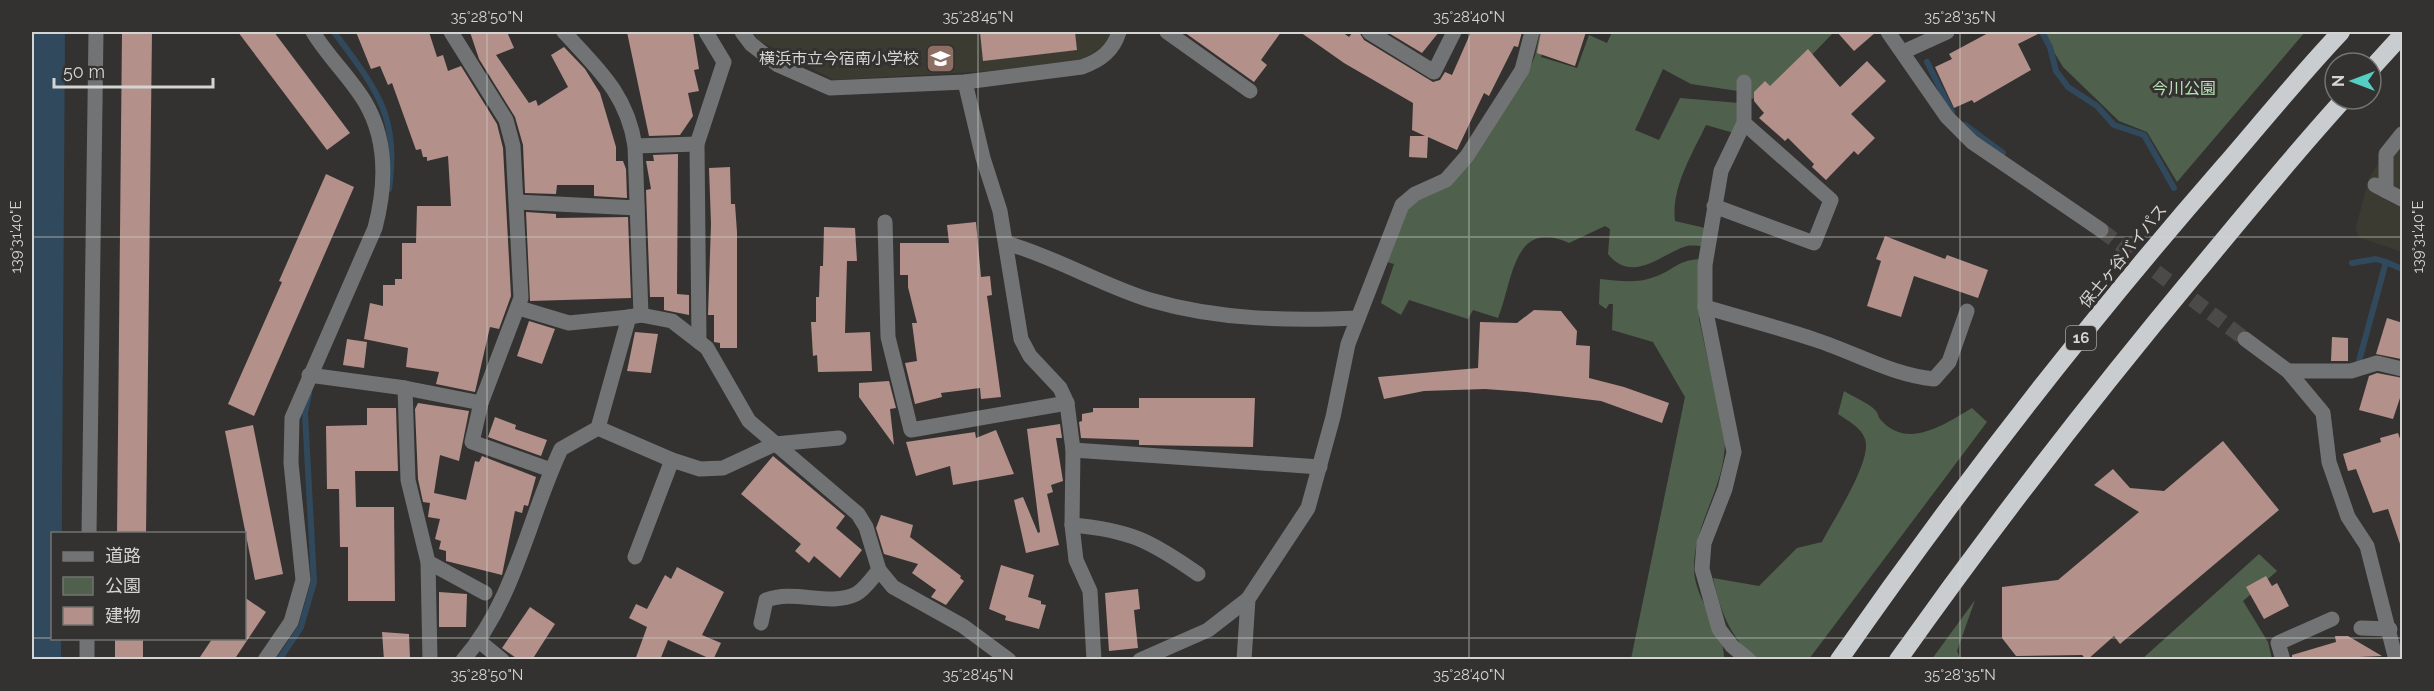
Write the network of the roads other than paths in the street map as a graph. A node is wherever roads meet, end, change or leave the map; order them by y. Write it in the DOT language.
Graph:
graph roads {
  1 [pos="96,32"];
  2 [pos="313,32"];
  3 [pos="451,32"];
  4 [pos="564,32"];
  5 [pos="706,32"];
  6 [pos="742,32"];
  7 [pos="1119,32"];
  8 [pos="1167,32"];
  9 [pos="1369,32"];
  10 [pos="1454,32"];
  11 [pos="1532,32"];
  12 [pos="1888,32"];
  13 [pos="1947,32"];
  14 [pos="2341,32"];
  15 [pos="2403,34"];
  16 [pos="1903,52"];
  17 [pos="2383,56"];
  18 [pos="965,82"];
  19 [pos="1744,82"];
  20 [pos="1250,91"];
  21 [pos="2333,111"];
  22 [pos="1744,123"];
  23 [pos="2403,134"];
  24 [pos="697,144"];
  25 [pos="635,146"];
  26 [pos="2403,199"];
  27 [pos="517,202"];
  28 [pos="1714,206"];
  29 [pos="638,208"];
  30 [pos="885,222"];
  31 [pos="2101,230"];
  32 [pos="1006,243"];
  33 [pos="1705,307"];
  34 [pos="519,308"];
  35 [pos="1967,311"];
  36 [pos="635,316"];
  37 [pos="1358,318"];
  38 [pos="2245,339"];
  39 [pos="699,342"];
  40 [pos="2403,369"];
  41 [pos="2288,371"];
  42 [pos="309,375"];
  43 [pos="405,388"];
  44 [pos="481,403"];
  45 [pos="1067,403"];
  46 [pos="598,428"];
  47 [pos="839,438"];
  48 [pos="775,444"];
  49 [pos="1073,450"];
  50 [pos="672,460"];
  51 [pos="1320,467"];
  52 [pos="551,470"];
  53 [pos="1072,525"];
  54 [pos="89,532"];
  55 [pos="635,557"];
  56 [pos="428,562"];
  57 [pos="879,570"];
  58 [pos="1198,574"];
  59 [pos="485,593"];
  60 [pos="1248,599"];
  61 [pos="2332,619"];
  62 [pos="761,623"];
  63 [pos="2361,628"];
  64 [pos="2390,629"];
  65 [pos="87,640"];
  66 [pos="479,641"];
  67 [pos="1731,653"];
  68 [pos="87,660"];
  69 [pos="265,660"];
  70 [pos="430,660"];
  71 [pos="463,660"];
  72 [pos="502,660"];
  73 [pos="1009,660"];
  74 [pos="1094,660"];
  75 [pos="1140,660"];
  76 [pos="1244,660"];
  77 [pos="1749,660"];
  78 [pos="1839,660"];
  79 [pos="1898,660"];
  80 [pos="2283,660"];
  81 [pos="2396,660"];
  1 -- 54 [label="street"];
  2 -- 42 [label="street"];
  3 -- 27 [label="street"];
  4 -- 25 [label="street"];
  5 -- 24 [label="street"];
  6 -- 18 [label="street"];
  7 -- 18 [label="street"];
  8 -- 20 [label="street"];
  9 -- 10 [label="street"];
  11 -- 37 [label="street"];
  12 -- 16 [label="street"];
  13 -- 16 [label="street"];
  14 -- 78 [label="highway, 保土ヶ谷バイパス / 16"];
  15 -- 17 [label="highway"];
  16 -- 31 [label="street"];
  18 -- 32 [label="street"];
  19 -- 22 [label="street"];
  21 -- 79 [label="highway"];
  22 -- 28 [label="street"];
  22 -- 28 [label="street"];
  23 -- 26 [label="street"];
  24 -- 25 [label="street"];
  24 -- 39 [label="street"];
  25 -- 29 [label="street"];
  27 -- 29 [label="street"];
  27 -- 34 [label="street"];
  28 -- 33 [label="street"];
  29 -- 36 [label="street"];
  30 -- 45 [label="street"];
  32 -- 37 [label="street"];
  32 -- 45 [label="street"];
  33 -- 35 [label="street"];
  33 -- 67 [label="street"];
  34 -- 36 [label="street"];
  34 -- 44 [label="street"];
  36 -- 39 [label="street"];
  36 -- 46 [label="street"];
  37 -- 51 [label="street"];
  38 -- 41 [label="street"];
  39 -- 48 [label="street"];
  40 -- 41 [label="street"];
  41 -- 64 [label="street"];
  42 -- 43 [label="street"];
  42 -- 69 [label="street"];
  43 -- 44 [label="street"];
  43 -- 56 [label="street"];
  44 -- 52 [label="street"];
  45 -- 49 [label="street"];
  46 -- 50 [label="street"];
  46 -- 52 [label="street"];
  47 -- 48 [label="street"];
  48 -- 50 [label="street"];
  48 -- 57 [label="street"];
  49 -- 51 [label="street"];
  49 -- 53 [label="street"];
  50 -- 55 [label="street"];
  51 -- 60 [label="street"];
  52 -- 66 [label="street"];
  53 -- 58 [label="street"];
  53 -- 74 [label="street"];
  56 -- 59 [label="street"];
  56 -- 70 [label="street"];
  57 -- 62 [label="street"];
  57 -- 73 [label="street"];
  60 -- 75 [label="street"];
  60 -- 76 [label="street"];
  61 -- 80 [label="street"];
  63 -- 64 [label="street"];
  64 -- 81 [label="street"];
  65 -- 68 [label="street"];
  66 -- 71 [label="street"];
  66 -- 72 [label="street"];
  67 -- 77 [label="street"];
}
